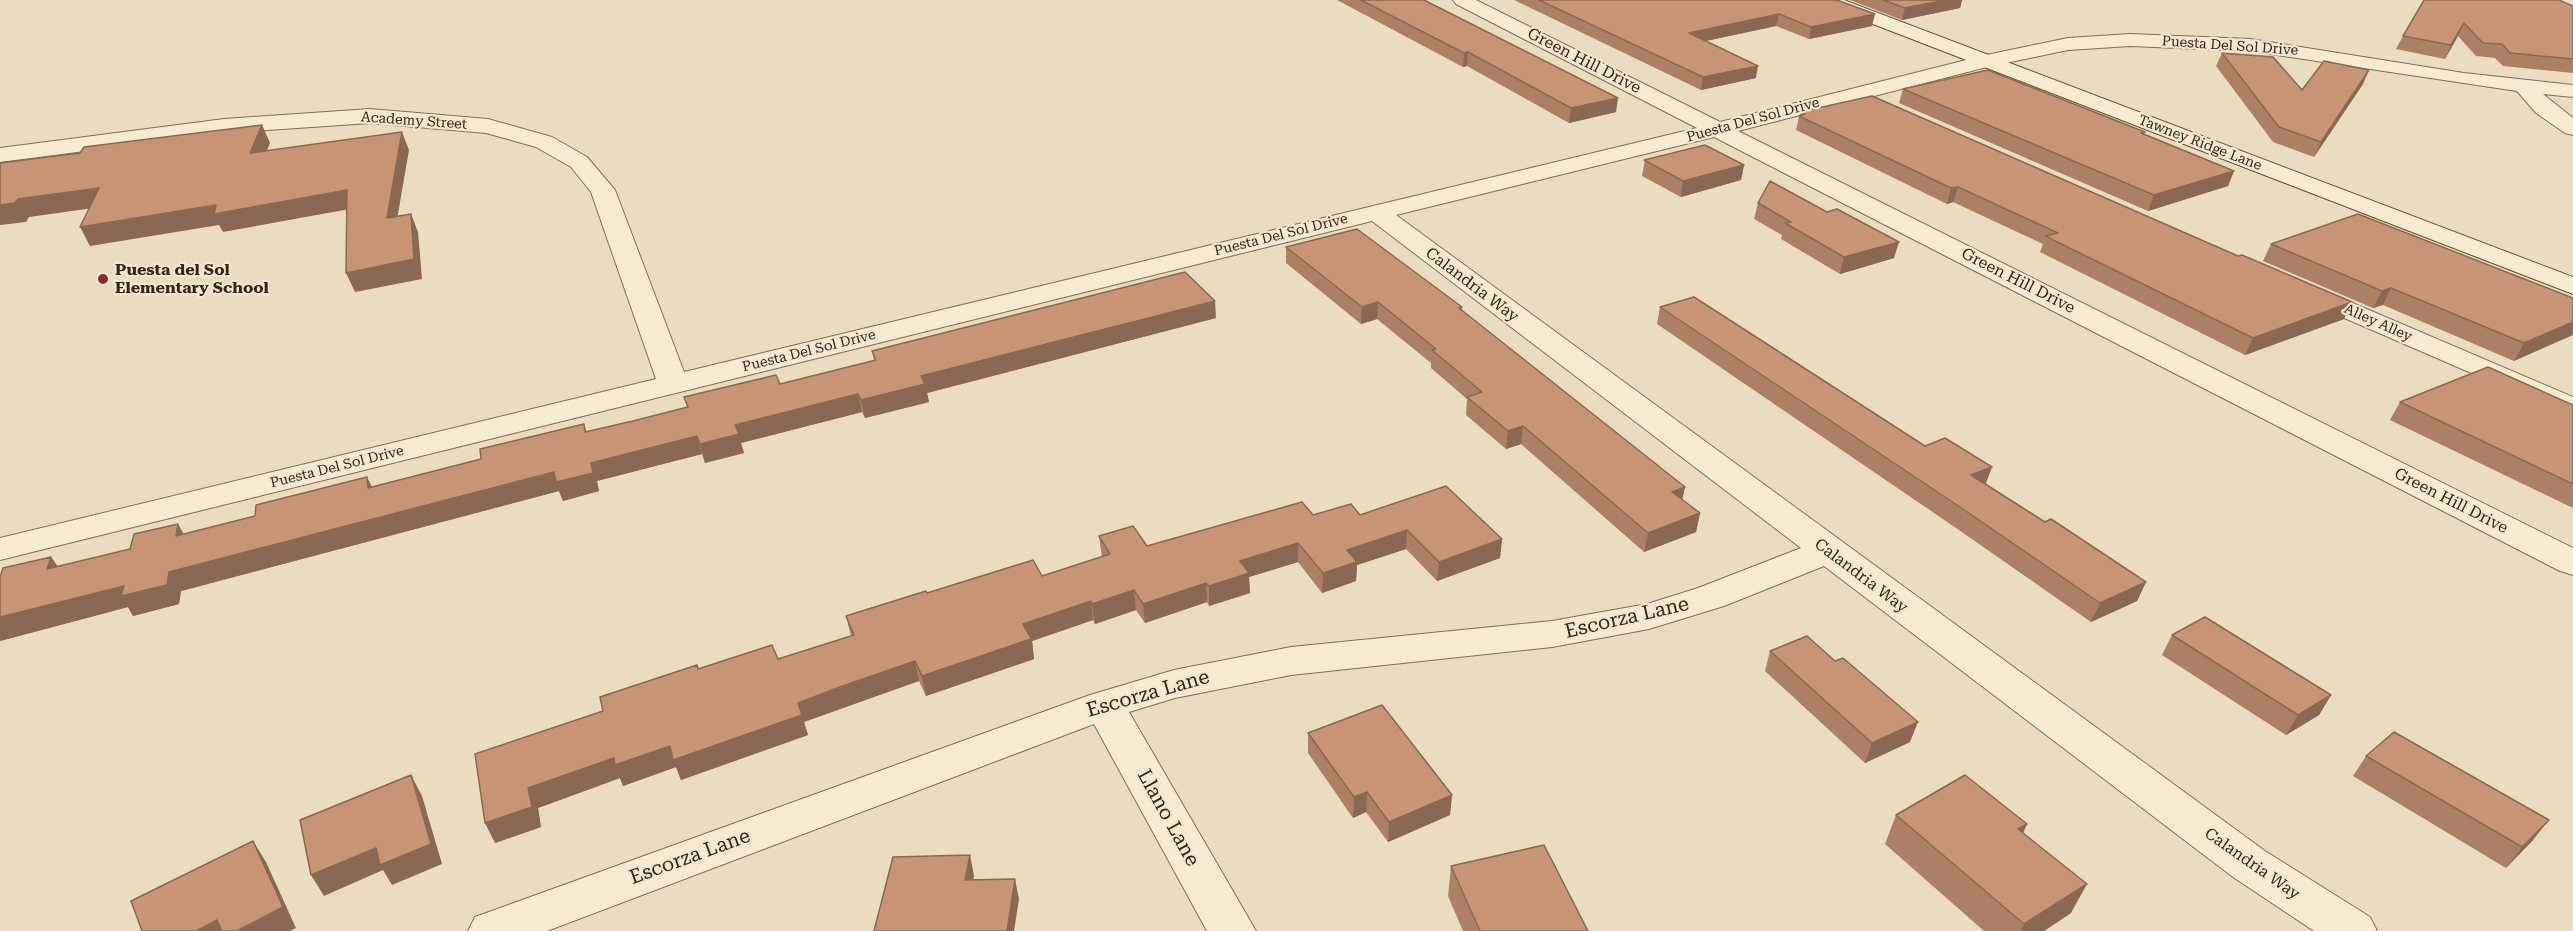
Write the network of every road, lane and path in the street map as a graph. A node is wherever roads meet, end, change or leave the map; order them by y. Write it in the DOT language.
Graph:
graph roads {
  1 [pos="1462,0"];
  2 [pos="1827,0"];
  3 [pos="1986,61"];
  4 [pos="2525,87"];
  5 [pos="2573,91"];
  6 [pos="1854,94"];
  7 [pos="1896,112"];
  8 [pos="2573,128"];
  9 [pos="1718,129"];
  10 [pos="0,155"];
  11 [pos="1375,212"];
  12 [pos="2281,280"];
  13 [pos="2573,286"];
  14 [pos="673,385"];
  15 [pos="2573,408"];
  16 [pos="0,549"];
  17 [pos="1827,551"];
  18 [pos="2573,563"];
  19 [pos="1104,705"];
  20 [pos="492,931"];
  21 [pos="1232,931"];
  22 [pos="2353,931"];
  1 -- 9 [label="street, Green Hill Drive"];
  2 -- 3 [label="street, Tawney Ridge Lane"];
  3 -- 4 [label="street, Puesta Del Sol Drive"];
  3 -- 6 [label="street, Puesta Del Sol Drive"];
  3 -- 13 [label="street, Tawney Ridge Lane"];
  4 -- 5 [label="street, Puesta Del Sol Drive"];
  4 -- 8 [label="street"];
  6 -- 7 [label="street"];
  6 -- 9 [label="street, Puesta Del Sol Drive"];
  9 -- 11 [label="street, Puesta Del Sol Drive"];
  9 -- 18 [label="street, Green Hill Drive"];
  10 -- 14 [label="street, Academy Street"];
  11 -- 14 [label="street, Puesta Del Sol Drive"];
  11 -- 17 [label="street, Calandria Way"];
  12 -- 15 [label="street, Alley Alley"];
  14 -- 16 [label="street, Puesta Del Sol Drive"];
  17 -- 19 [label="street, Escorza Lane"];
  17 -- 22 [label="street, Calandria Way"];
  19 -- 20 [label="street, Escorza Lane"];
  19 -- 21 [label="street, Llano Lane"];
}
